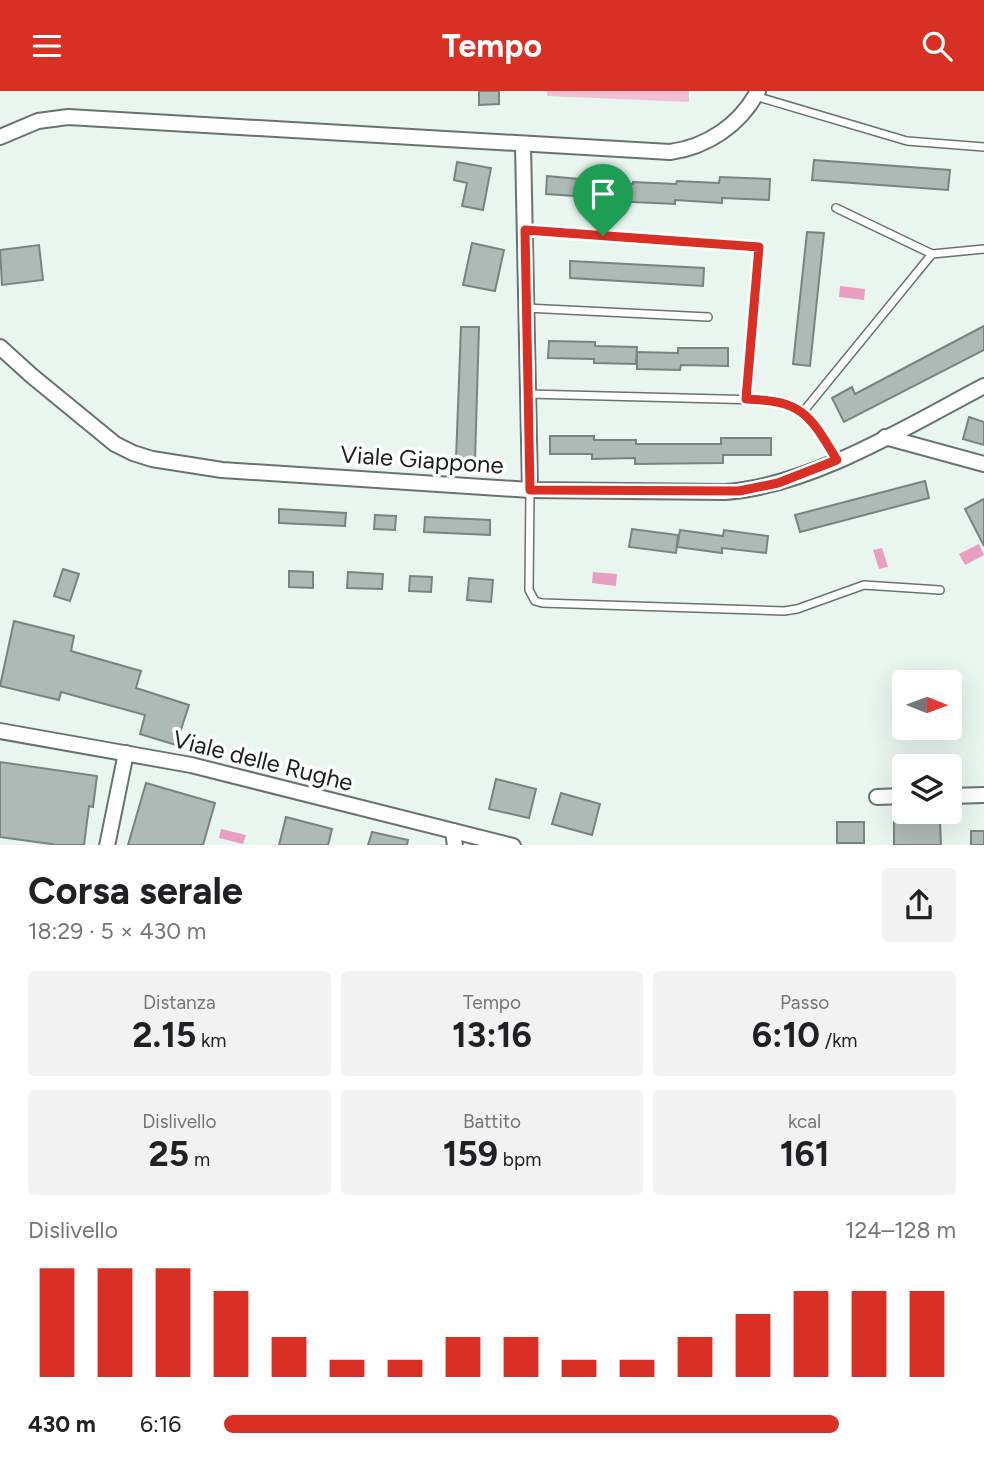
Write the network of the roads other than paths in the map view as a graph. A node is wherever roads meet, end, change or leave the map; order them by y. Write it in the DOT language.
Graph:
graph roads {
  1 [pos="756,93"];
  2 [pos="0,137"];
  3 [pos="523,145"];
  4 [pos="984,147"];
  5 [pos="836,208"];
  6 [pos="525,230"];
  7 [pos="984,249"];
  8 [pos="932,254"];
  9 [pos="526,308"];
  10 [pos="708,317"];
  11 [pos="0,347"];
  12 [pos="984,386"];
  13 [pos="528,394"];
  14 [pos="746,399"];
  15 [pos="803,412"];
  16 [pos="885,437"];
  17 [pos="837,460"];
  18 [pos="984,464"];
  19 [pos="530,490"];
  20 [pos="940,590"];
  21 [pos="0,731"];
  22 [pos="126,753"];
  23 [pos="984,795"];
  24 [pos="892,796"];
  25 [pos="962,796"];
  26 [pos="877,797"];
  27 [pos="454,838"];
  28 [pos="107,845"];
  29 [pos="513,845"];
  1 -- 3 [label="street"];
  1 -- 4 [label="lane"];
  2 -- 3 [label="street"];
  3 -- 6 [label="street"];
  5 -- 8 [label="lane"];
  6 -- 9 [label="street"];
  6 -- 14 [label="lane"];
  7 -- 8 [label="lane"];
  8 -- 15 [label="lane"];
  9 -- 10 [label="lane"];
  9 -- 13 [label="street"];
  11 -- 19 [label="street, Viale Giappone"];
  12 -- 16 [label="street, Viale Giappone"];
  13 -- 14 [label="lane"];
  13 -- 19 [label="street"];
  14 -- 15 [label="lane"];
  15 -- 17 [label="lane"];
  16 -- 17 [label="street, Viale Giappone"];
  16 -- 18 [label="street"];
  17 -- 19 [label="street, Viale Giappone"];
  19 -- 20 [label="lane"];
  21 -- 22 [label="street, Viale delle Rughe"];
  22 -- 27 [label="street, Viale delle Rughe"];
  22 -- 28 [label="street"];
  23 -- 25 [label="street"];
  24 -- 26 [label="street"];
  27 -- 29 [label="street, Viale delle Rughe"];
}
